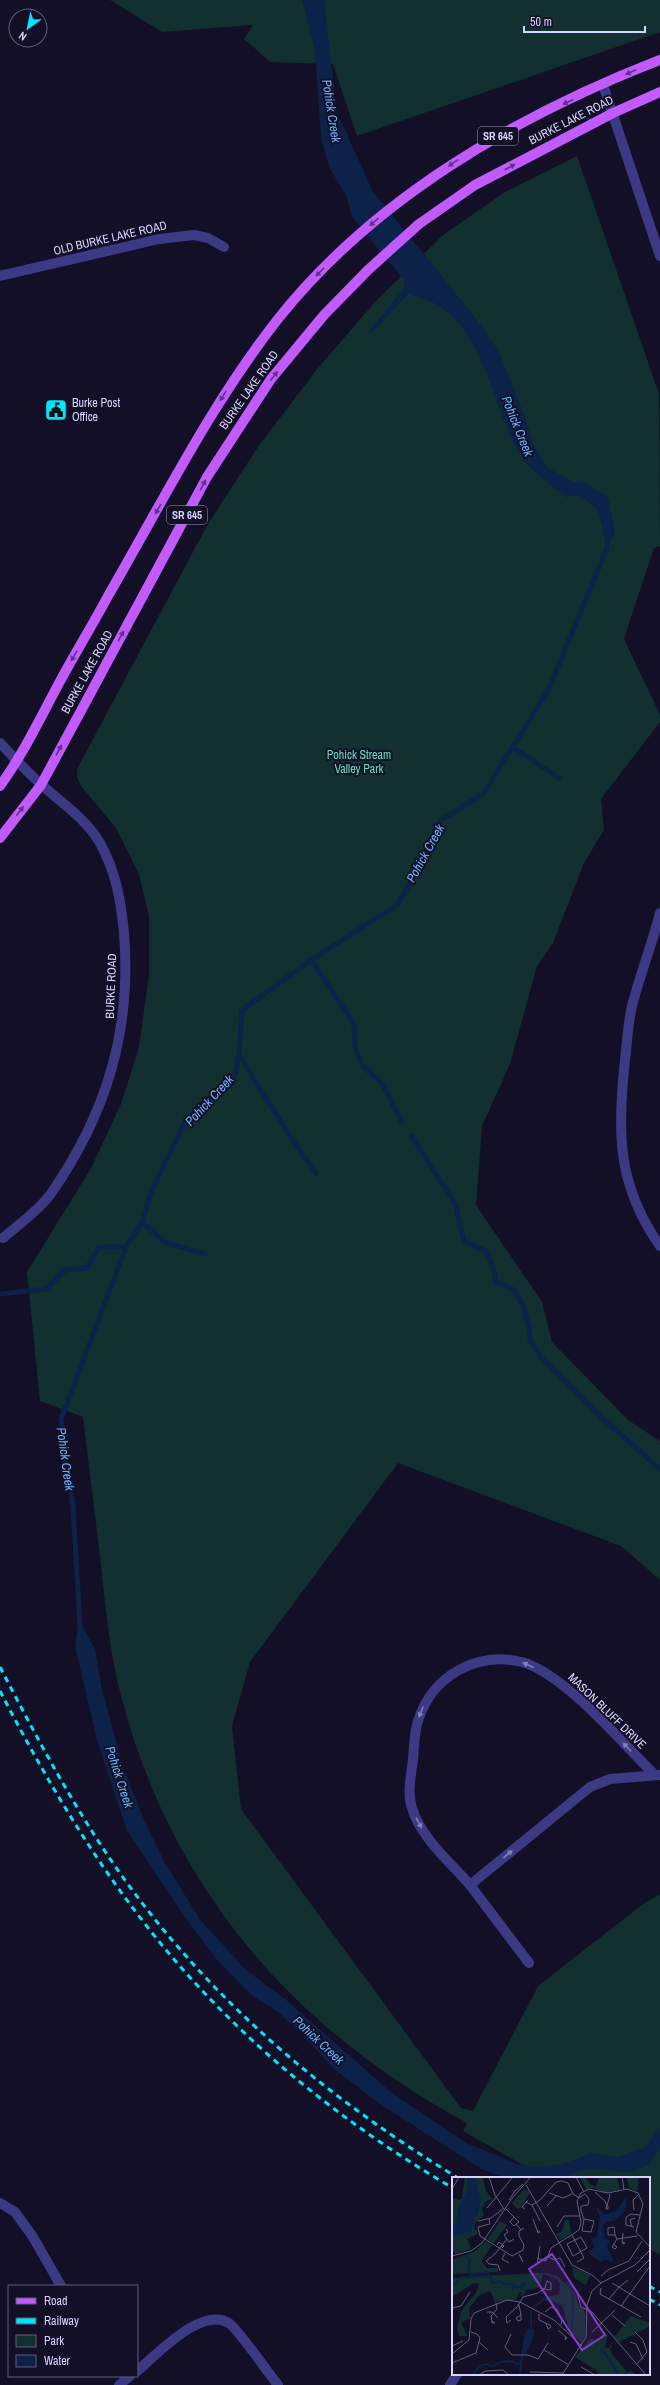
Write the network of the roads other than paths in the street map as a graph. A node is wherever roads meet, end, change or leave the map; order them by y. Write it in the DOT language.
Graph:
graph roads {
  1 [pos="660,60"];
  2 [pos="603,85"];
  3 [pos="660,92"];
  4 [pos="613,113"];
  5 [pos="224,247"];
  6 [pos="660,256"];
  7 [pos="0,276"];
  8 [pos="0,743"];
  9 [pos="18,762"];
  10 [pos="41,784"];
  11 [pos="0,786"];
  12 [pos="0,838"];
  13 [pos="660,913"];
  14 [pos="3,1238"];
  15 [pos="660,1246"];
  16 [pos="657,1775"];
  17 [pos="470,1885"];
  18 [pos="529,1963"];
  19 [pos="0,2203"];
  20 [pos="60,2285"];
  21 [pos="138,2370"];
  22 [pos="456,2375"];
  23 [pos="278,2385"];
  24 [pos="450,2385"];
  1 -- 2 [label="main road, BURKE LAKE ROAD / SR 645, one-way"];
  2 -- 4 [label="street"];
  2 -- 9 [label="main road, BURKE LAKE ROAD / SR 645, one-way"];
  3 -- 4 [label="main road, BURKE LAKE ROAD / SR 645"];
  4 -- 6 [label="street"];
  10 -- 4 [label="main road, BURKE LAKE ROAD / SR 645, one-way"];
  5 -- 7 [label="street, OLD BURKE LAKE ROAD"];
  8 -- 9 [label="street, BURKE ROAD"];
  9 -- 10 [label="street, BURKE ROAD"];
  9 -- 11 [label="main road, BURKE LAKE ROAD / SR 645"];
  12 -- 10 [label="main road, BURKE LAKE ROAD / SR 645, one-way"];
  10 -- 14 [label="street, BURKE ROAD"];
  13 -- 15 [label="street"];
  17 -- 16 [label="street, MASON BLUFF DRIVE, one-way"];
  16 -- 17 [label="street, MASON BLUFF DRIVE, one-way"];
  17 -- 18 [label="street, MASON BLUFF DRIVE"];
  19 -- 20 [label="street"];
  21 -- 23 [label="street"];
  22 -- 24 [label="street"];
}
